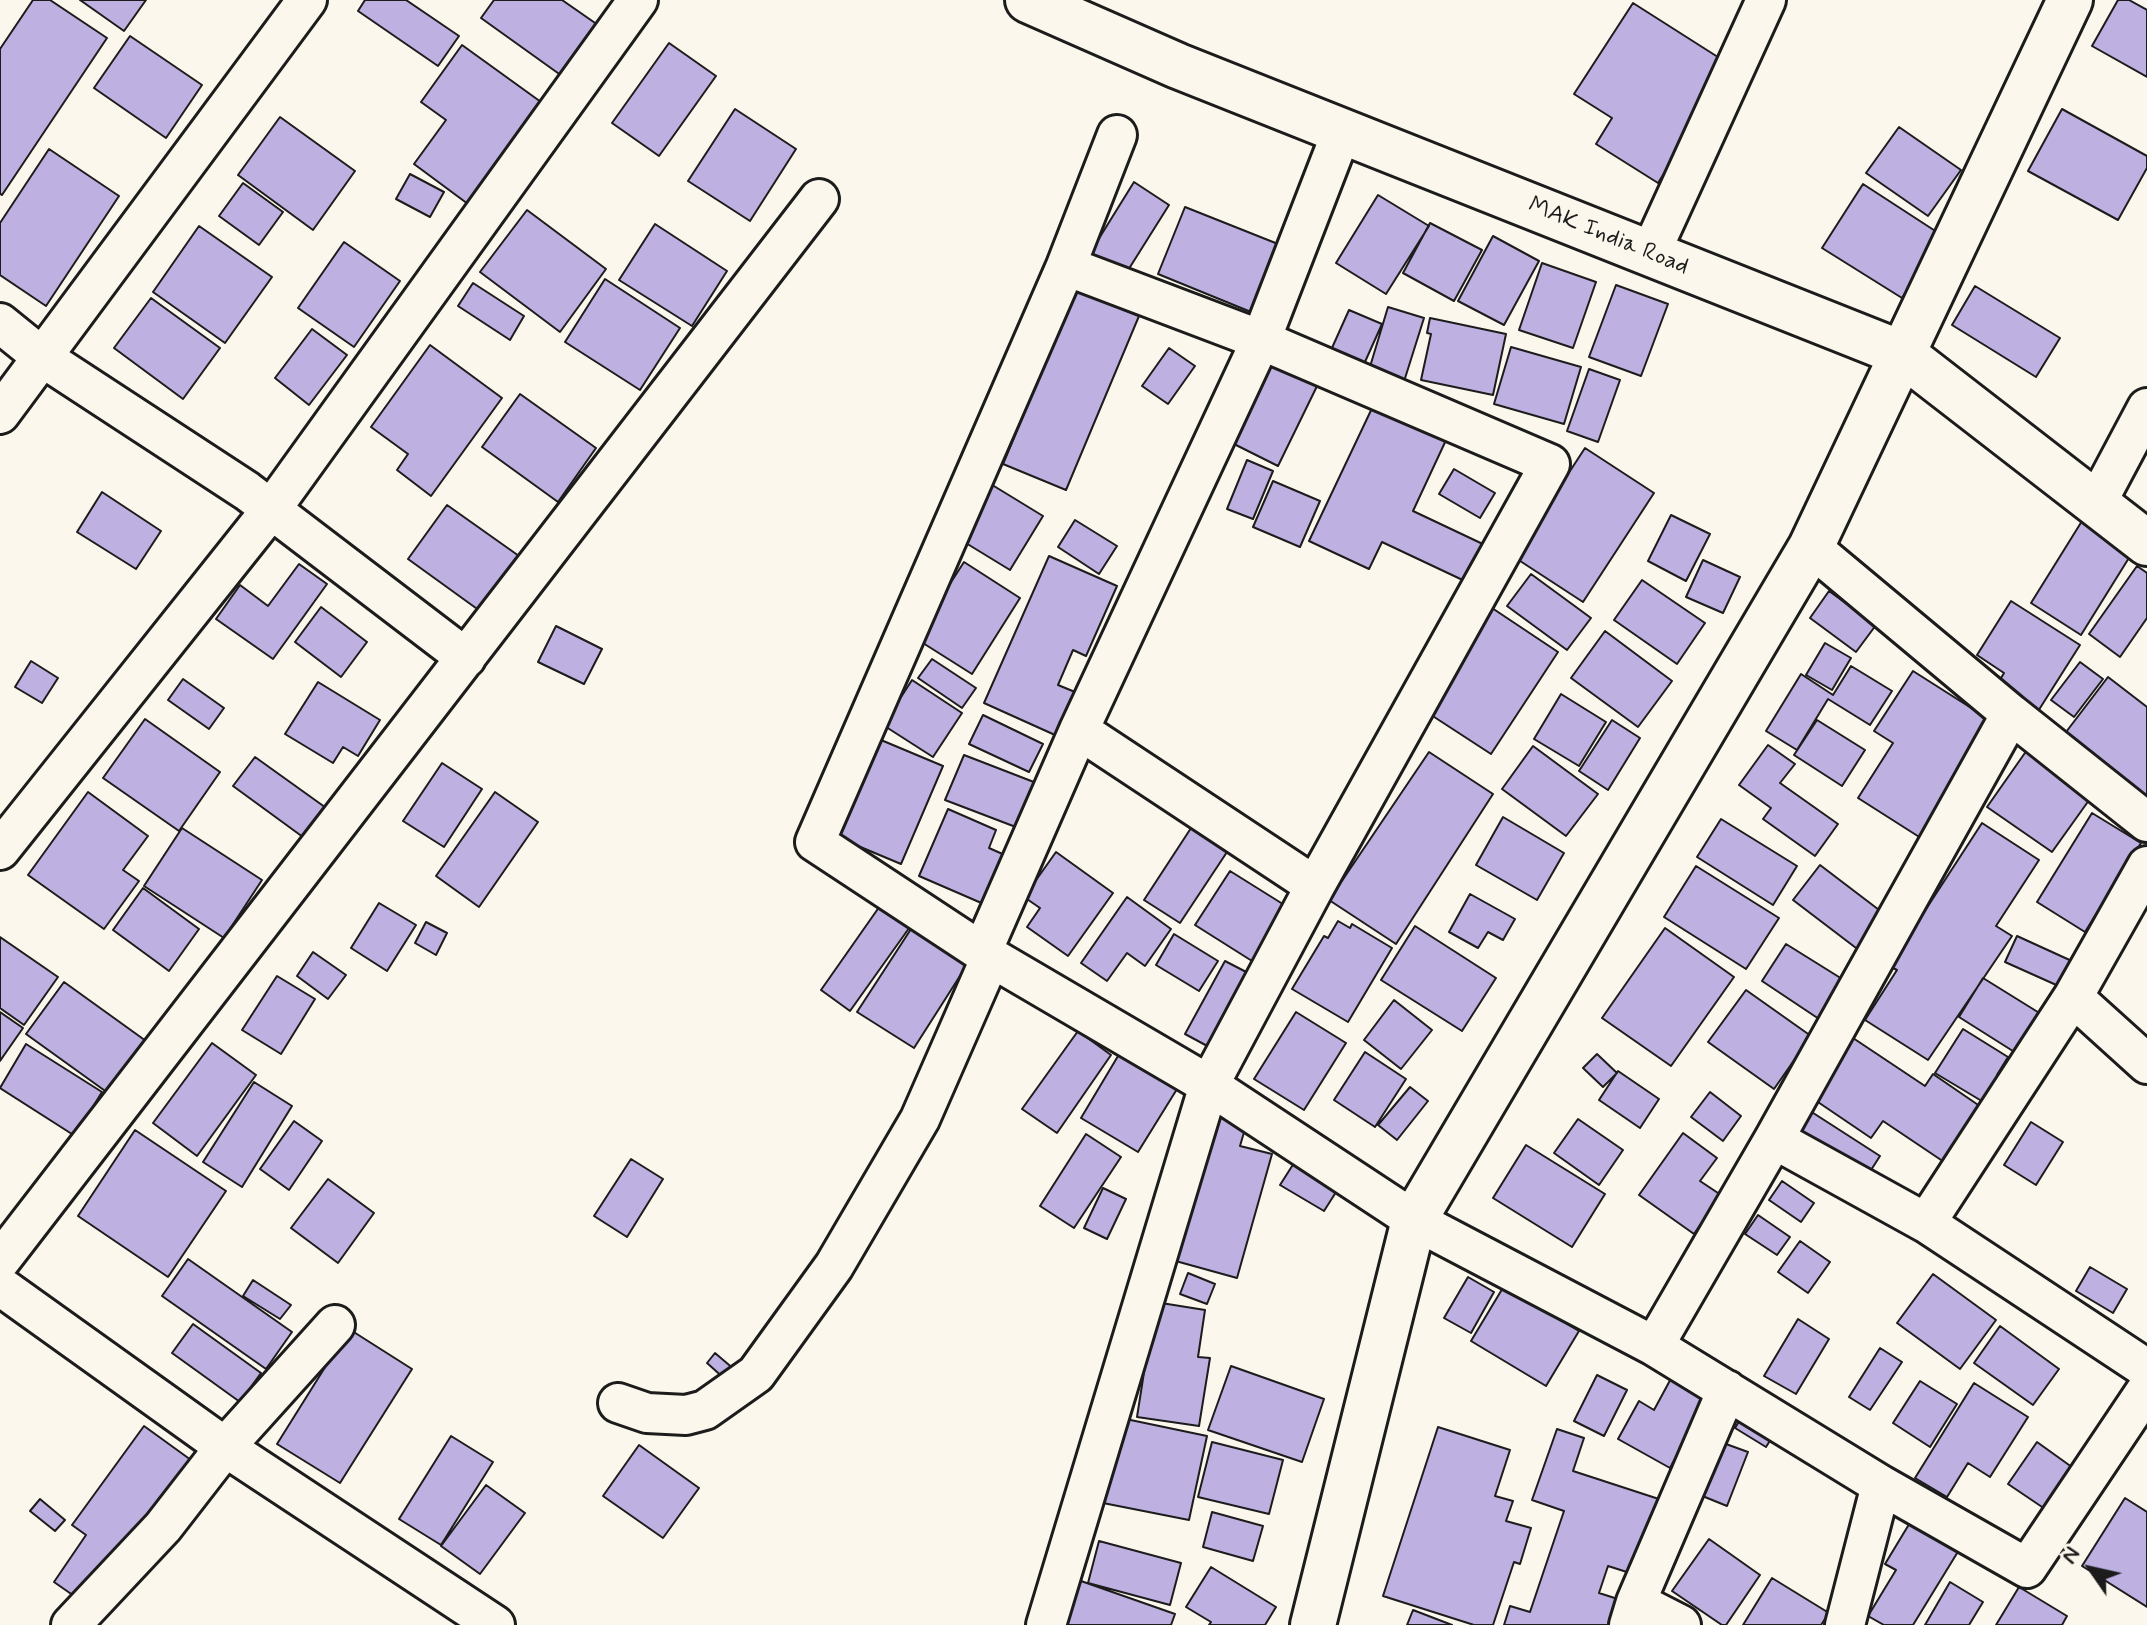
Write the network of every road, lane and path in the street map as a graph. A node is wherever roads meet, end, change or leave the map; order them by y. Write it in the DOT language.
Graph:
graph roads {
  1 [pos="307,0"];
  2 [pos="638,0"];
  3 [pos="1028,0"];
  4 [pos="1766,0"];
  5 [pos="2070,0"];
  6 [pos="1342,131"];
  7 [pos="1117,135"];
  8 [pos="819,199"];
  9 [pos="1650,254"];
  10 [pos="1066,266"];
  11 [pos="0,323"];
  12 [pos="1261,340"];
  13 [pos="1903,354"];
  14 [pos="42,357"];
  15 [pos="2147,408"];
  16 [pos="0,414"];
  17 [pos="2096,504"];
  18 [pos="270,511"];
  19 [pos="2147,543"];
  20 [pos="1811,547"];
  21 [pos="466,658"];
  22 [pos="2011,714"];
  23 [pos="1079,730"];
  24 [pos="2147,822"];
  25 [pos="0,850"];
  26 [pos="2147,866"];
  27 [pos="1315,886"];
  28 [pos="986,954"];
  29 [pos="2073,997"];
  30 [pos="2147,1064"];
  31 [pos="1209,1085"];
  32 [pos="1774,1139"];
  33 [pos="1414,1220"];
  34 [pos="1926,1223"];
  35 [pos="0,1261"];
  36 [pos="0,1286"];
  37 [pos="335,1325"];
  38 [pos="1654,1346"];
  39 [pos="2147,1369"];
  40 [pos="2147,1389"];
  41 [pos="1727,1390"];
  42 [pos="618,1403"];
  43 [pos="225,1447"];
  44 [pos="1881,1485"];
  45 [pos="1632,1614"];
  46 [pos="71,1625"];
  47 [pos="495,1625"];
  48 [pos="1046,1625"];
  49 [pos="1313,1625"];
  50 [pos="1681,1625"];
  51 [pos="1845,1625"];
  1 -- 14 [label="street"];
  2 -- 18 [label="street"];
  3 -- 6 [label="street, MAK India Road"];
  4 -- 9 [label="street"];
  5 -- 13 [label="street"];
  6 -- 9 [label="street, MAK India Road"];
  6 -- 12 [label="street"];
  7 -- 10 [label="street"];
  8 -- 21 [label="street"];
  9 -- 13 [label="street, MAK India Road"];
  10 -- 12 [label="street"];
  10 -- 28 [label="street"];
  11 -- 14 [label="street"];
  12 -- 23 [label="street"];
  12 -- 27 [label="street"];
  13 -- 17 [label="street, MAK India Road"];
  13 -- 20 [label="street"];
  14 -- 16 [label="street"];
  14 -- 18 [label="street"];
  15 -- 17 [label="street"];
  17 -- 19 [label="street, MAK India Road"];
  18 -- 21 [label="street"];
  18 -- 25 [label="street"];
  20 -- 22 [label="street"];
  20 -- 33 [label="street"];
  21 -- 35 [label="street"];
  22 -- 24 [label="street"];
  22 -- 32 [label="street"];
  23 -- 27 [label="street"];
  23 -- 28 [label="street"];
  26 -- 29 [label="street"];
  27 -- 31 [label="street"];
  28 -- 31 [label="street"];
  28 -- 42 [label="street"];
  29 -- 30 [label="street"];
  29 -- 34 [label="street"];
  31 -- 33 [label="street"];
  31 -- 48 [label="street"];
  32 -- 34 [label="street"];
  32 -- 38 [label="street"];
  33 -- 38 [label="street"];
  33 -- 49 [label="street"];
  34 -- 39 [label="street"];
  36 -- 43 [label="street"];
  37 -- 43 [label="street"];
  38 -- 41 [label="street"];
  40 -- 44 [label="street"];
  41 -- 44 [label="street"];
  41 -- 45 [label="street"];
  43 -- 46 [label="street"];
  43 -- 47 [label="street"];
  44 -- 51 [label="street"];
  45 -- 50 [label="street"];
}
